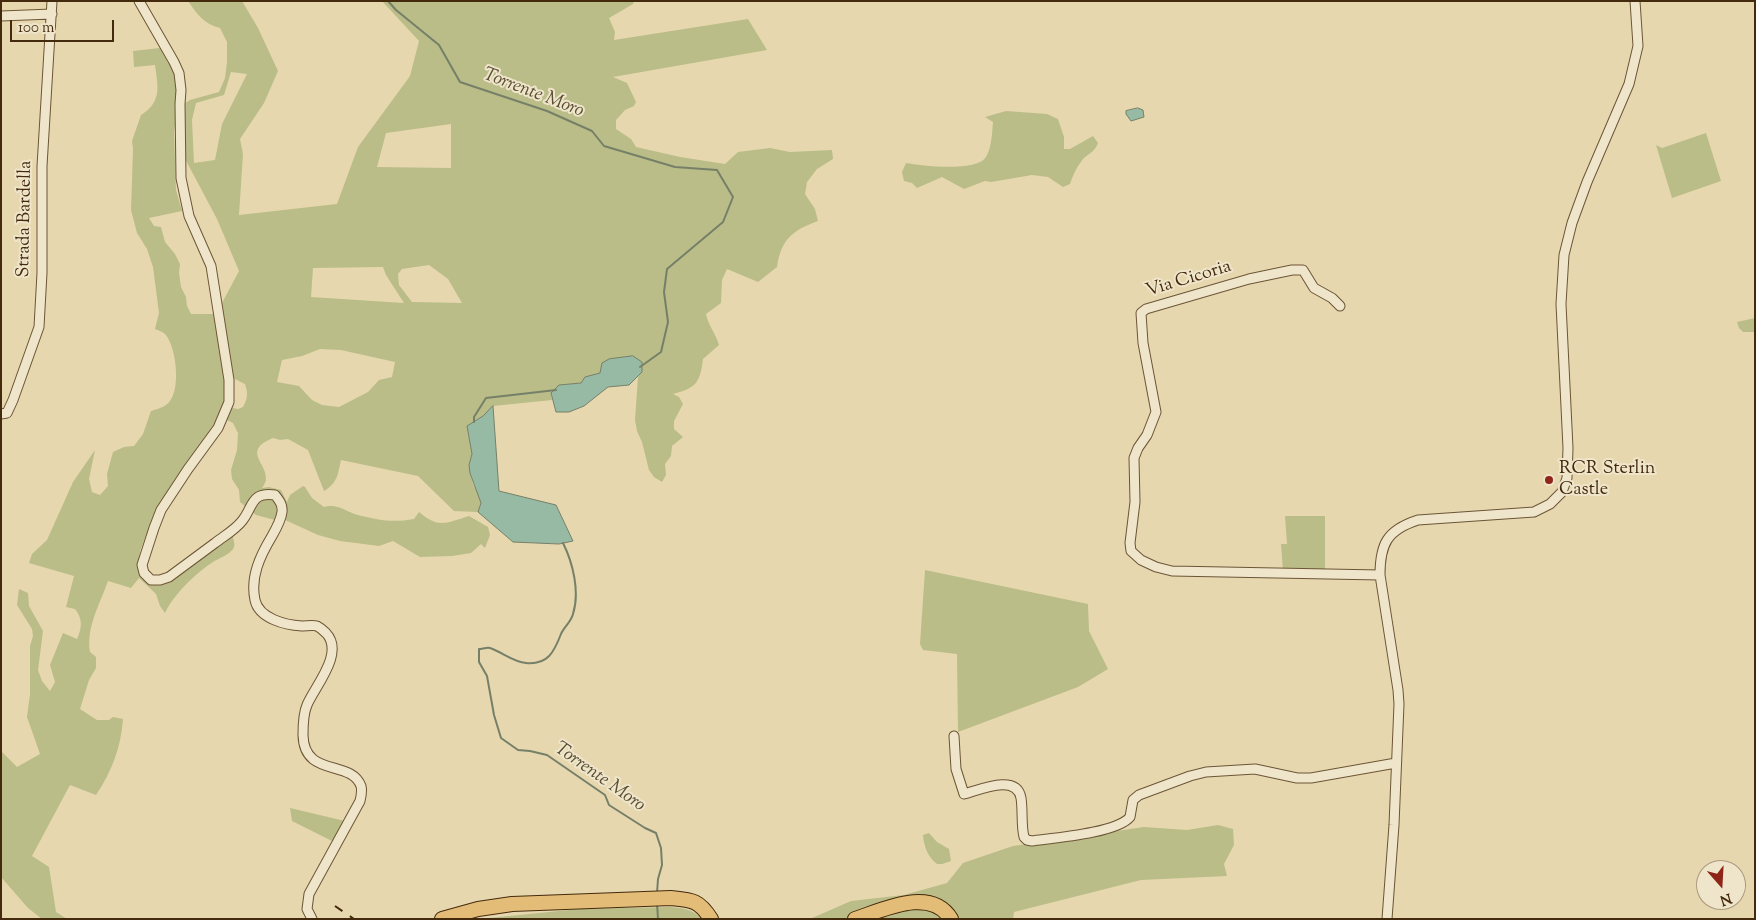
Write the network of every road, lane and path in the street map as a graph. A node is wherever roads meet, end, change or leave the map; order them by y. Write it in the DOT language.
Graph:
graph roads {
  1 [pos="52,1"];
  2 [pos="139,1"];
  3 [pos="1635,1"];
  4 [pos="52,14"];
  5 [pos="1,16"];
  6 [pos="1340,306"];
  7 [pos="1,414"];
  8 [pos="1380,575"];
  9 [pos="954,736"];
  10 [pos="1396,763"];
  11 [pos="312,919"];
  12 [pos="442,919"];
  13 [pos="711,919"];
  14 [pos="855,919"];
  15 [pos="951,919"];
  16 [pos="1387,919"];
  1 -- 4 [label="street, Strada Bardella"];
  2 -- 11 [label="street"];
  3 -- 8 [label="street"];
  4 -- 5 [label="street"];
  4 -- 7 [label="street, Strada Bardella"];
  6 -- 8 [label="street, Via Cicoria"];
  8 -- 10 [label="street"];
  9 -- 10 [label="street"];
  10 -- 16 [label="street"];
  12 -- 13 [label="main road"];
  14 -- 15 [label="main road"];
}
